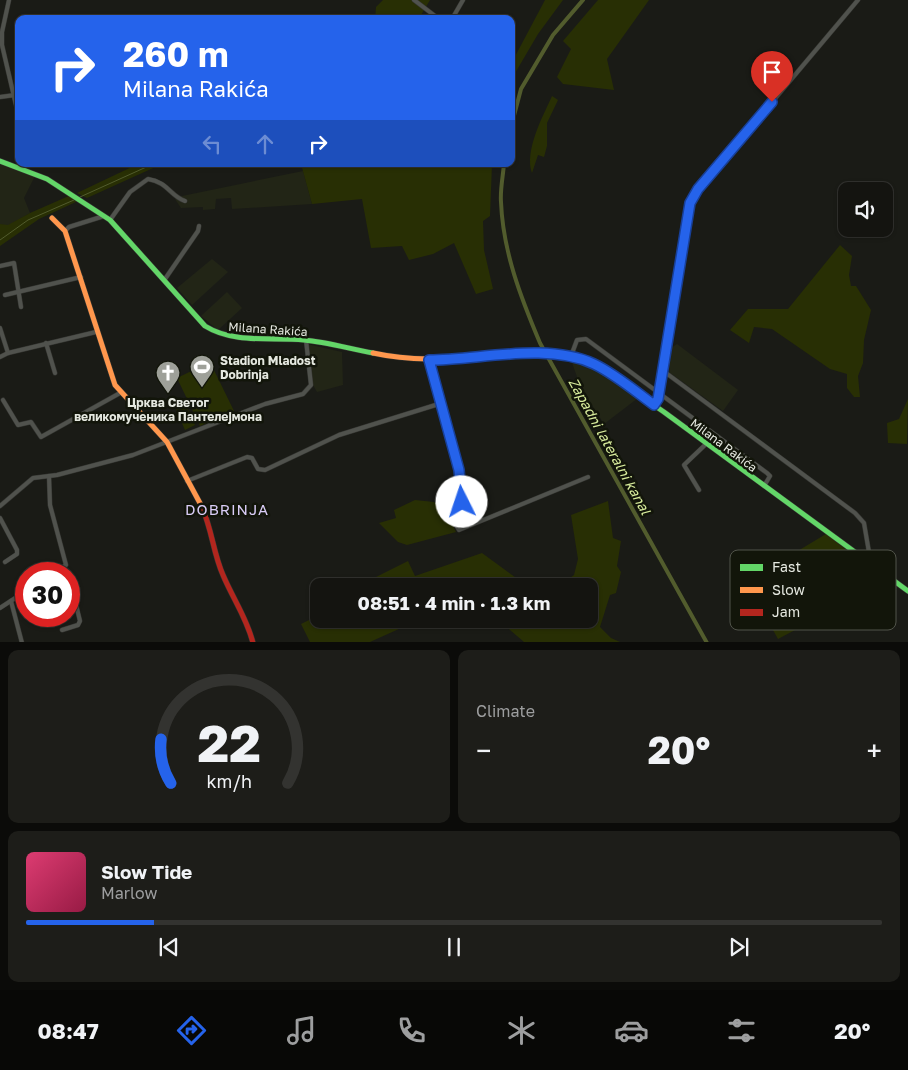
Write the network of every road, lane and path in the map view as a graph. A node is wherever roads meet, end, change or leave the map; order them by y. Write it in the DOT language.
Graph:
graph roads {
  1 [pos="9,0"];
  2 [pos="414,0"];
  3 [pos="463,0"];
  4 [pos="858,0"];
  5 [pos="433,15"];
  6 [pos="454,15"];
  7 [pos="1,36"];
  8 [pos="15,95"];
  9 [pos="0,97"];
  10 [pos="0,161"];
  11 [pos="15,164"];
  12 [pos="26,167"];
  13 [pos="185,202"];
  14 [pos="105,216"];
  15 [pos="52,218"];
  16 [pos="110,220"];
  17 [pos="199,226"];
  18 [pos="65,231"];
  19 [pos="0,266"];
  20 [pos="81,277"];
  21 [pos="165,279"];
  22 [pos="19,292"];
  23 [pos="5,295"];
  24 [pos="21,307"];
  25 [pos="0,328"];
  26 [pos="96,332"];
  27 [pos="306,340"];
  28 [pos="46,343"];
  29 [pos="8,353"];
  30 [pos="571,356"];
  31 [pos="0,358"];
  32 [pos="429,360"];
  33 [pos="662,370"];
  34 [pos="55,373"];
  35 [pos="659,392"];
  36 [pos="120,393"];
  37 [pos="4,400"];
  38 [pos="442,403"];
  39 [pos="654,405"];
  40 [pos="158,431"];
  41 [pos="167,442"];
  42 [pos="706,444"];
  43 [pos="156,446"];
  44 [pos="741,454"];
  45 [pos="733,464"];
  46 [pos="49,476"];
  47 [pos="588,477"];
  48 [pos="187,481"];
  49 [pos="764,486"];
  50 [pos="699,490"];
  51 [pos="0,506"];
  52 [pos="0,518"];
  53 [pos="852,550"];
  54 [pos="869,550"];
  55 [pos="5,562"];
  56 [pos="65,562"];
  57 [pos="896,583"];
  58 [pos="908,592"];
  59 [pos="15,598"];
  60 [pos="11,601"];
  61 [pos="0,608"];
  62 [pos="72,627"];
  63 [pos="62,630"];
  64 [pos="22,642"];
  65 [pos="253,642"];
  1 -- 7 [label="street"];
  2 -- 5 [label="street"];
  3 -- 6 [label="street"];
  4 -- 33 [label="street"];
  7 -- 8 [label="street"];
  8 -- 9 [label="street"];
  10 -- 11 [label="main road, Milana Rakića"];
  12 -- 14 [label="main road, Milana Rakića"];
  13 -- 16 [label="street"];
  14 -- 16 [label="main road, Milana Rakića"];
  14 -- 18 [label="street"];
  15 -- 18 [label="main road"];
  16 -- 21 [label="main road, Milana Rakića"];
  17 -- 21 [label="street"];
  18 -- 20 [label="main road"];
  19 -- 22 [label="street"];
  20 -- 22 [label="street"];
  20 -- 26 [label="main road"];
  21 -- 27 [label="main road, Milana Rakića"];
  22 -- 23 [label="street"];
  22 -- 24 [label="street"];
  25 -- 29 [label="street"];
  26 -- 28 [label="street"];
  26 -- 36 [label="main road"];
  27 -- 32 [label="main road, Milana Rakića"];
  27 -- 41 [label="street"];
  28 -- 29 [label="street"];
  28 -- 34 [label="street"];
  29 -- 31 [label="street"];
  30 -- 32 [label="main road, Milana Rakića"];
  30 -- 35 [label="street"];
  30 -- 39 [label="main road, Milana Rakića"];
  32 -- 38 [label="street"];
  33 -- 35 [label="street"];
  33 -- 54 [label="street"];
  35 -- 39 [label="street"];
  35 -- 44 [label="street"];
  36 -- 37 [label="street"];
  36 -- 40 [label="main road"];
  38 -- 47 [label="street"];
  38 -- 48 [label="street"];
  39 -- 42 [label="main road, Milana Rakića"];
  40 -- 41 [label="main road"];
  40 -- 43 [label="street"];
  41 -- 43 [label="street"];
  41 -- 48 [label="main road"];
  42 -- 45 [label="main road, Milana Rakića"];
  42 -- 50 [label="street"];
  43 -- 46 [label="street"];
  44 -- 45 [label="street"];
  44 -- 49 [label="street"];
  45 -- 49 [label="main road, Milana Rakića"];
  46 -- 51 [label="street"];
  46 -- 56 [label="street"];
  48 -- 65 [label="main road"];
  49 -- 53 [label="main road, Milana Rakića"];
  52 -- 55 [label="street"];
  57 -- 58 [label="main road, Milana Rakića"];
  59 -- 60 [label="street"];
  60 -- 61 [label="street"];
  60 -- 64 [label="street"];
  62 -- 63 [label="street"];
}
